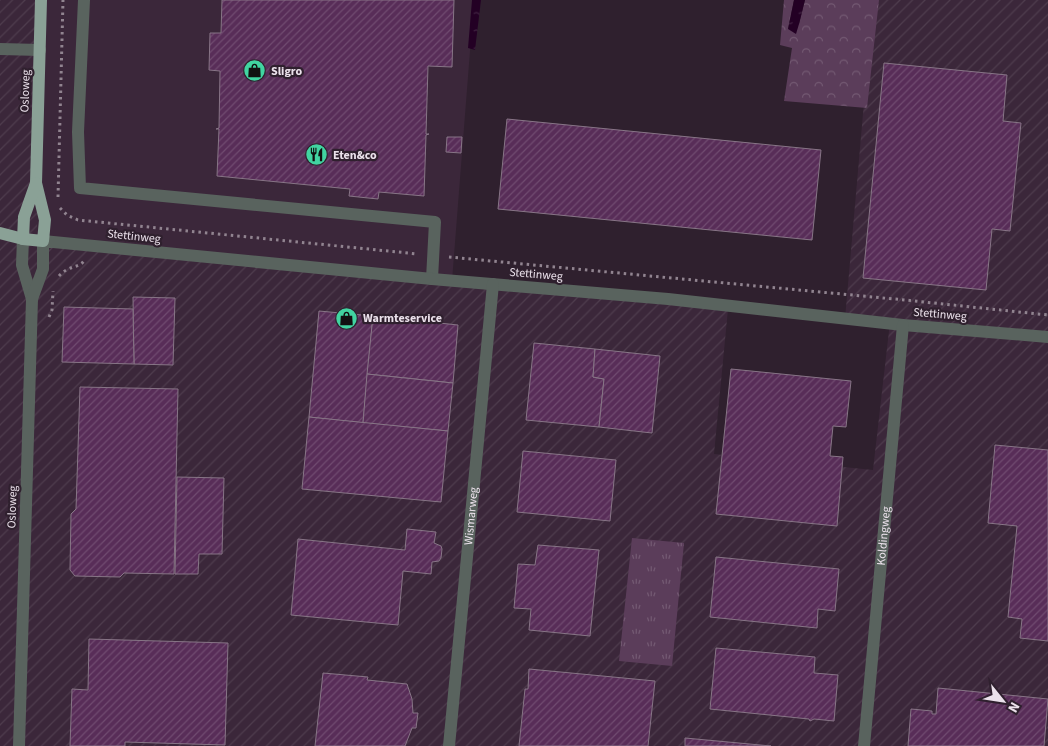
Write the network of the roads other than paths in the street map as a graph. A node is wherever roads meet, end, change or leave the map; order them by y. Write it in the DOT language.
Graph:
graph roads {
  1 [pos="41,0"];
  2 [pos="84,0"];
  3 [pos="0,50"];
  4 [pos="40,50"];
  5 [pos="36,183"];
  6 [pos="0,233"];
  7 [pos="23,239"];
  8 [pos="0,240"];
  9 [pos="44,241"];
  10 [pos="432,279"];
  11 [pos="493,284"];
  12 [pos="32,299"];
  13 [pos="902,325"];
  14 [pos="1048,338"];
  15 [pos="19,746"];
  16 [pos="449,746"];
  17 [pos="864,746"];
  1 -- 4 [label="main road, Osloweg"];
  2 -- 10 [label="street"];
  3 -- 4 [label="street"];
  4 -- 5 [label="main road, Osloweg"];
  5 -- 7 [label="main road, Osloweg"];
  5 -- 9 [label="main road, Osloweg"];
  6 -- 7 [label="main road, Stettinweg"];
  7 -- 8 [label="main road, Stettinweg"];
  7 -- 9 [label="main road, Stettinweg"];
  7 -- 12 [label="street, Osloweg"];
  9 -- 10 [label="street, Stettinweg"];
  9 -- 12 [label="street, Osloweg"];
  10 -- 11 [label="street, Stettinweg"];
  11 -- 13 [label="street, Stettinweg"];
  11 -- 16 [label="street, Wismarweg"];
  12 -- 15 [label="street, Osloweg"];
  13 -- 14 [label="street, Stettinweg"];
  13 -- 17 [label="street, Koldingweg"];
}
